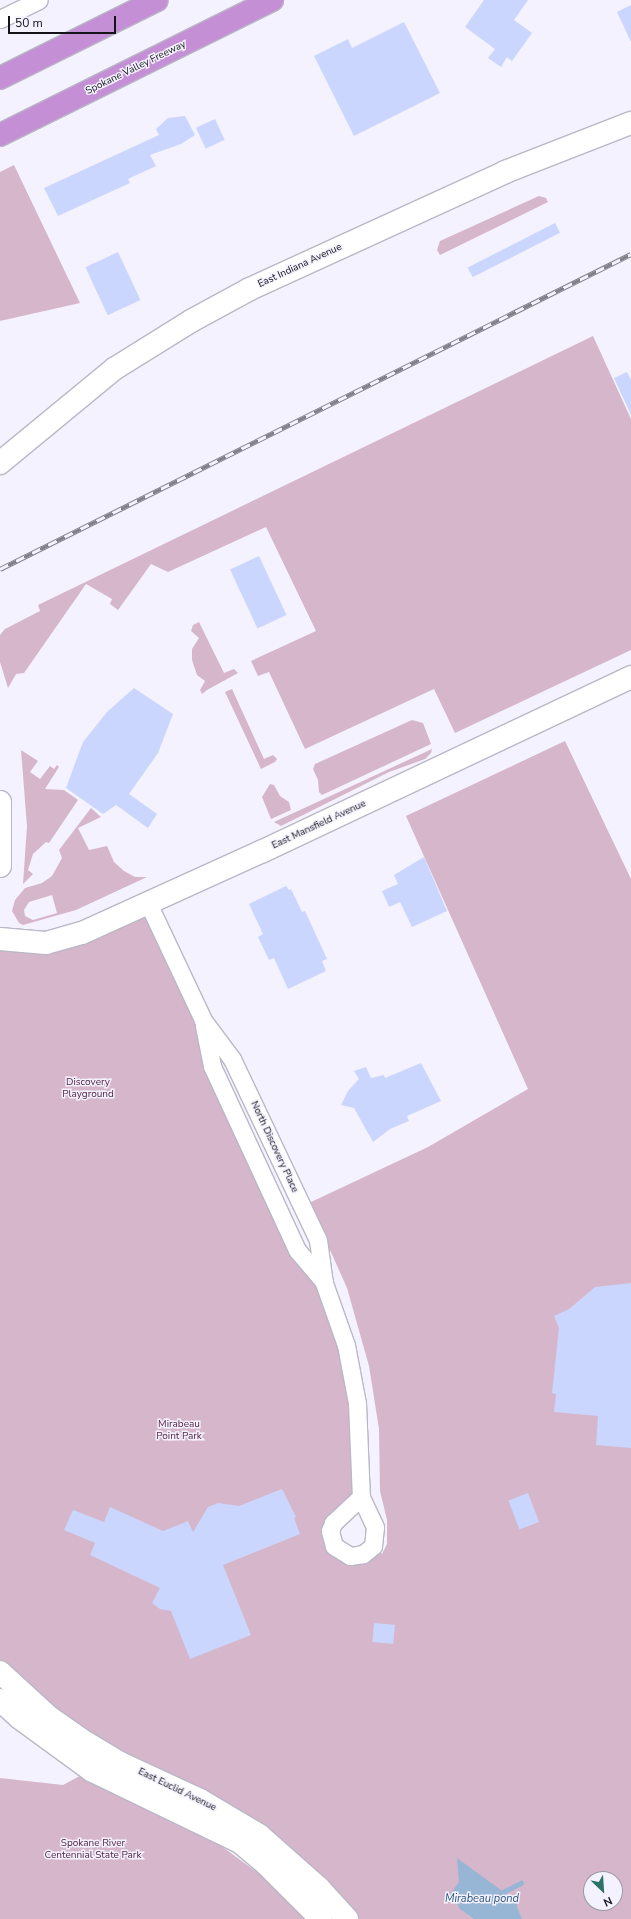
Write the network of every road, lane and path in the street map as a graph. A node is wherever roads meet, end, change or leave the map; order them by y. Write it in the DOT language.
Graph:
graph roads {
  1 [pos="39,0"];
  2 [pos="158,0"];
  3 [pos="272,0"];
  4 [pos="0,18"];
  5 [pos="0,78"];
  6 [pos="631,123"];
  7 [pos="0,135"];
  8 [pos="0,463"];
  9 [pos="631,677"];
  10 [pos="0,802"];
  11 [pos="0,866"];
  12 [pos="148,904"];
  13 [pos="0,939"];
  14 [pos="203,1020"];
  15 [pos="324,1283"];
  16 [pos="360,1497"];
  17 [pos="0,1672"];
  18 [pos="0,1700"];
  19 [pos="321,1919"];
  20 [pos="347,1919"];
  1 -- 4 [label="street"];
  2 -- 5 [label="highway"];
  3 -- 7 [label="highway, Spokane Valley Freeway"];
  6 -- 8 [label="street, East Indiana Avenue"];
  9 -- 12 [label="street, East Mansfield Avenue"];
  10 -- 11 [label="street"];
  12 -- 13 [label="street, East Mansfield Avenue"];
  12 -- 14 [label="street, North Discovery Place"];
  14 -- 15 [label="street, North Discovery Place"];
  14 -- 15 [label="street, North Discovery Place"];
  15 -- 16 [label="street, North Discovery Place"];
  17 -- 20 [label="street, East Euclid Avenue"];
  18 -- 19 [label="street, East Euclid Avenue"];
}
